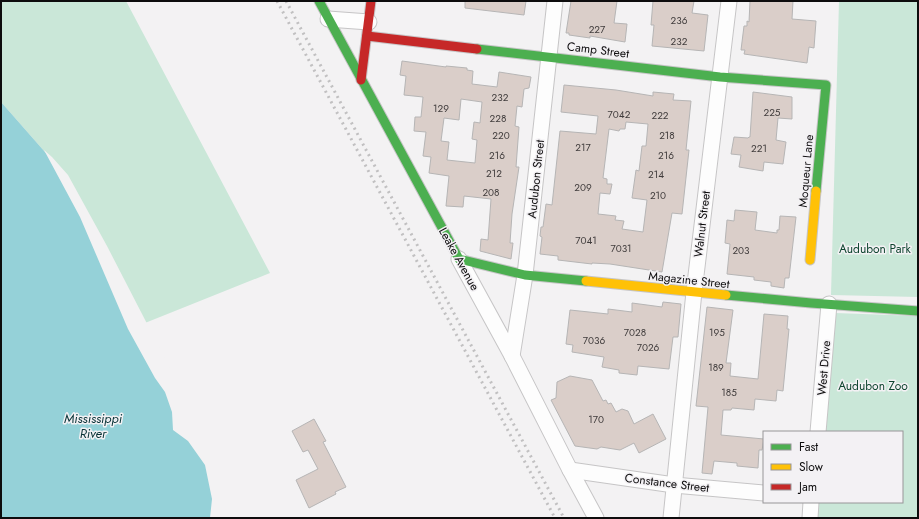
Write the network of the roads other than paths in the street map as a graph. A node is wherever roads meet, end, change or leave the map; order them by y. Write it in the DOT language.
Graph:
graph roads {
  1 [pos="318,1"];
  2 [pos="371,1"];
  3 [pos="555,1"];
  4 [pos="729,1"];
  5 [pos="328,19"];
  6 [pos="368,29"];
  7 [pos="548,56"];
  8 [pos="720,77"];
  9 [pos="361,80"];
  10 [pos="826,84"];
  11 [pos="459,259"];
  12 [pos="810,260"];
  13 [pos="525,275"];
  14 [pos="694,292"];
  15 [pos="829,304"];
  16 [pos="918,311"];
  17 [pos="512,356"];
  18 [pos="818,431"];
  19 [pos="570,470"];
  20 [pos="674,485"];
  21 [pos="763,493"];
  22 [pos="811,503"];
  23 [pos="596,518"];
  24 [pos="670,518"];
  25 [pos="810,518"];
  1 -- 5 [label="street, Leake Avenue"];
  2 -- 6 [label="street"];
  3 -- 7 [label="street, Audubon Street"];
  4 -- 8 [label="street, Walnut Street"];
  5 -- 6 [label="street"];
  5 -- 9 [label="street, Leake Avenue"];
  6 -- 7 [label="street, Camp Street"];
  6 -- 9 [label="street"];
  7 -- 8 [label="street, Camp Street"];
  7 -- 13 [label="street, Audubon Street"];
  8 -- 10 [label="street, Camp Street"];
  8 -- 14 [label="street, Walnut Street"];
  9 -- 11 [label="street, Leake Avenue"];
  10 -- 12 [label="street, Moqueur Lane"];
  11 -- 13 [label="street, Magazine Street"];
  11 -- 17 [label="street, Leake Avenue"];
  13 -- 14 [label="street, Magazine Street"];
  13 -- 17 [label="street, Audubon Street"];
  14 -- 15 [label="street, Magazine Street"];
  14 -- 20 [label="street, Walnut Street"];
  15 -- 16 [label="street, Magazine Street"];
  15 -- 18 [label="street, West Drive"];
  17 -- 19 [label="street, Leake Avenue"];
  19 -- 20 [label="street, Constance Street"];
  19 -- 23 [label="street, Leake Avenue"];
  20 -- 21 [label="street, Constance Street"];
  20 -- 24 [label="street, Walnut Street"];
  22 -- 25 [label="street"];
}
